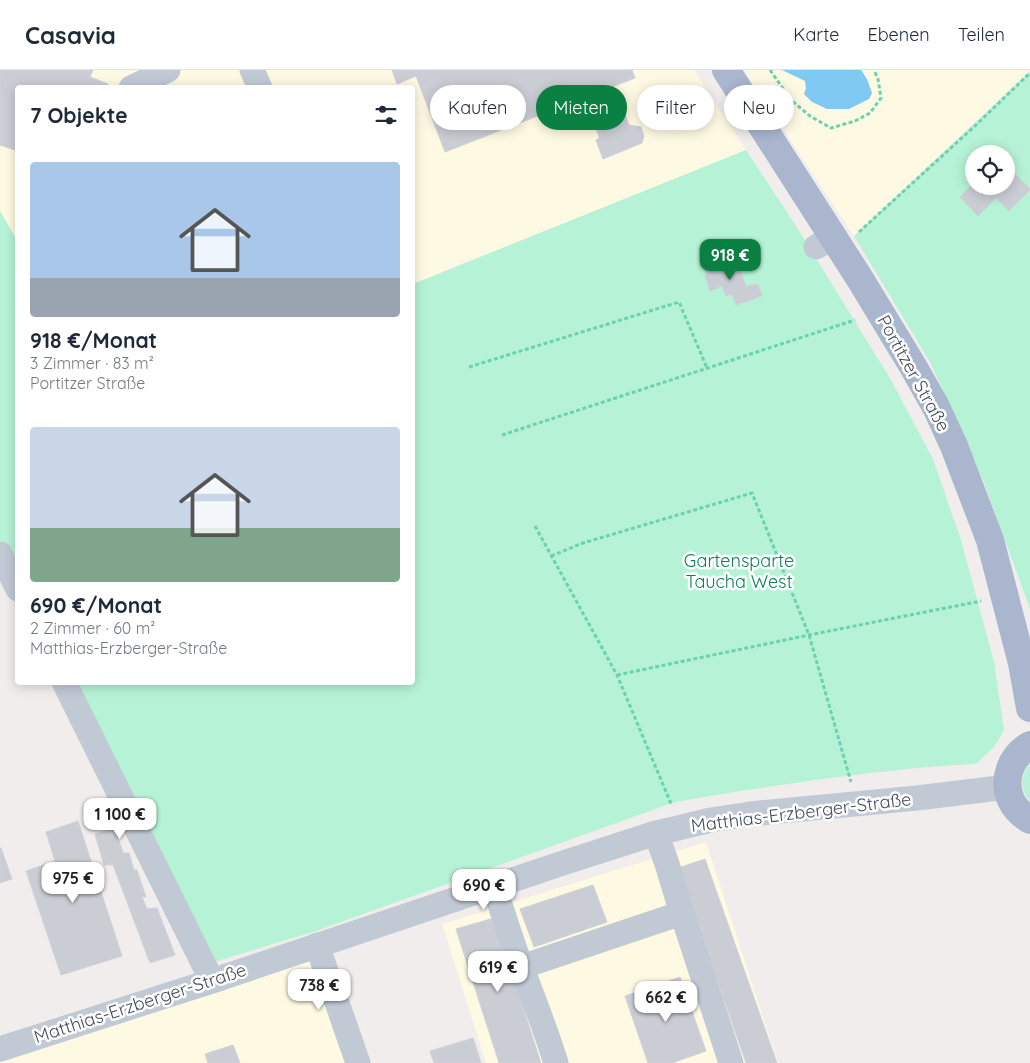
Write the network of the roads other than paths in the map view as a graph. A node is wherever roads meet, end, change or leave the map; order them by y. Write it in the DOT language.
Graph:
graph roads {
  1 [pos="168,70"];
  2 [pos="252,70"];
  3 [pos="726,70"];
  4 [pos="137,85"];
  5 [pos="259,85"];
  6 [pos="0,554"];
  7 [pos="15,583"];
  8 [pos="65,685"];
  9 [pos="1030,708"];
  10 [pos="1030,745"];
  11 [pos="1007,787"];
  12 [pos="1030,820"];
  13 [pos="656,833"];
  14 [pos="494,886"];
  15 [pos="682,913"];
  16 [pos="317,945"];
  17 [pos="521,967"];
  18 [pos="212,981"];
  19 [pos="0,1049"];
  20 [pos="358,1063"];
  21 [pos="556,1063"];
  22 [pos="731,1063"];
  1 -- 4 [label="street"];
  2 -- 5 [label="street"];
  3 -- 9 [label="main road, Portitzer Straße"];
  6 -- 7 [label="street"];
  8 -- 18 [label="street"];
  10 -- 11 [label="main road"];
  11 -- 12 [label="main road"];
  11 -- 13 [label="street, Matthias-Erzberger-Straße"];
  13 -- 14 [label="street, Matthias-Erzberger-Straße"];
  13 -- 15 [label="street"];
  14 -- 16 [label="street, Matthias-Erzberger-Straße"];
  14 -- 17 [label="street"];
  15 -- 17 [label="street"];
  15 -- 22 [label="street"];
  16 -- 18 [label="street, Matthias-Erzberger-Straße"];
  16 -- 20 [label="street"];
  17 -- 21 [label="street"];
  18 -- 19 [label="street, Matthias-Erzberger-Straße"];
}
